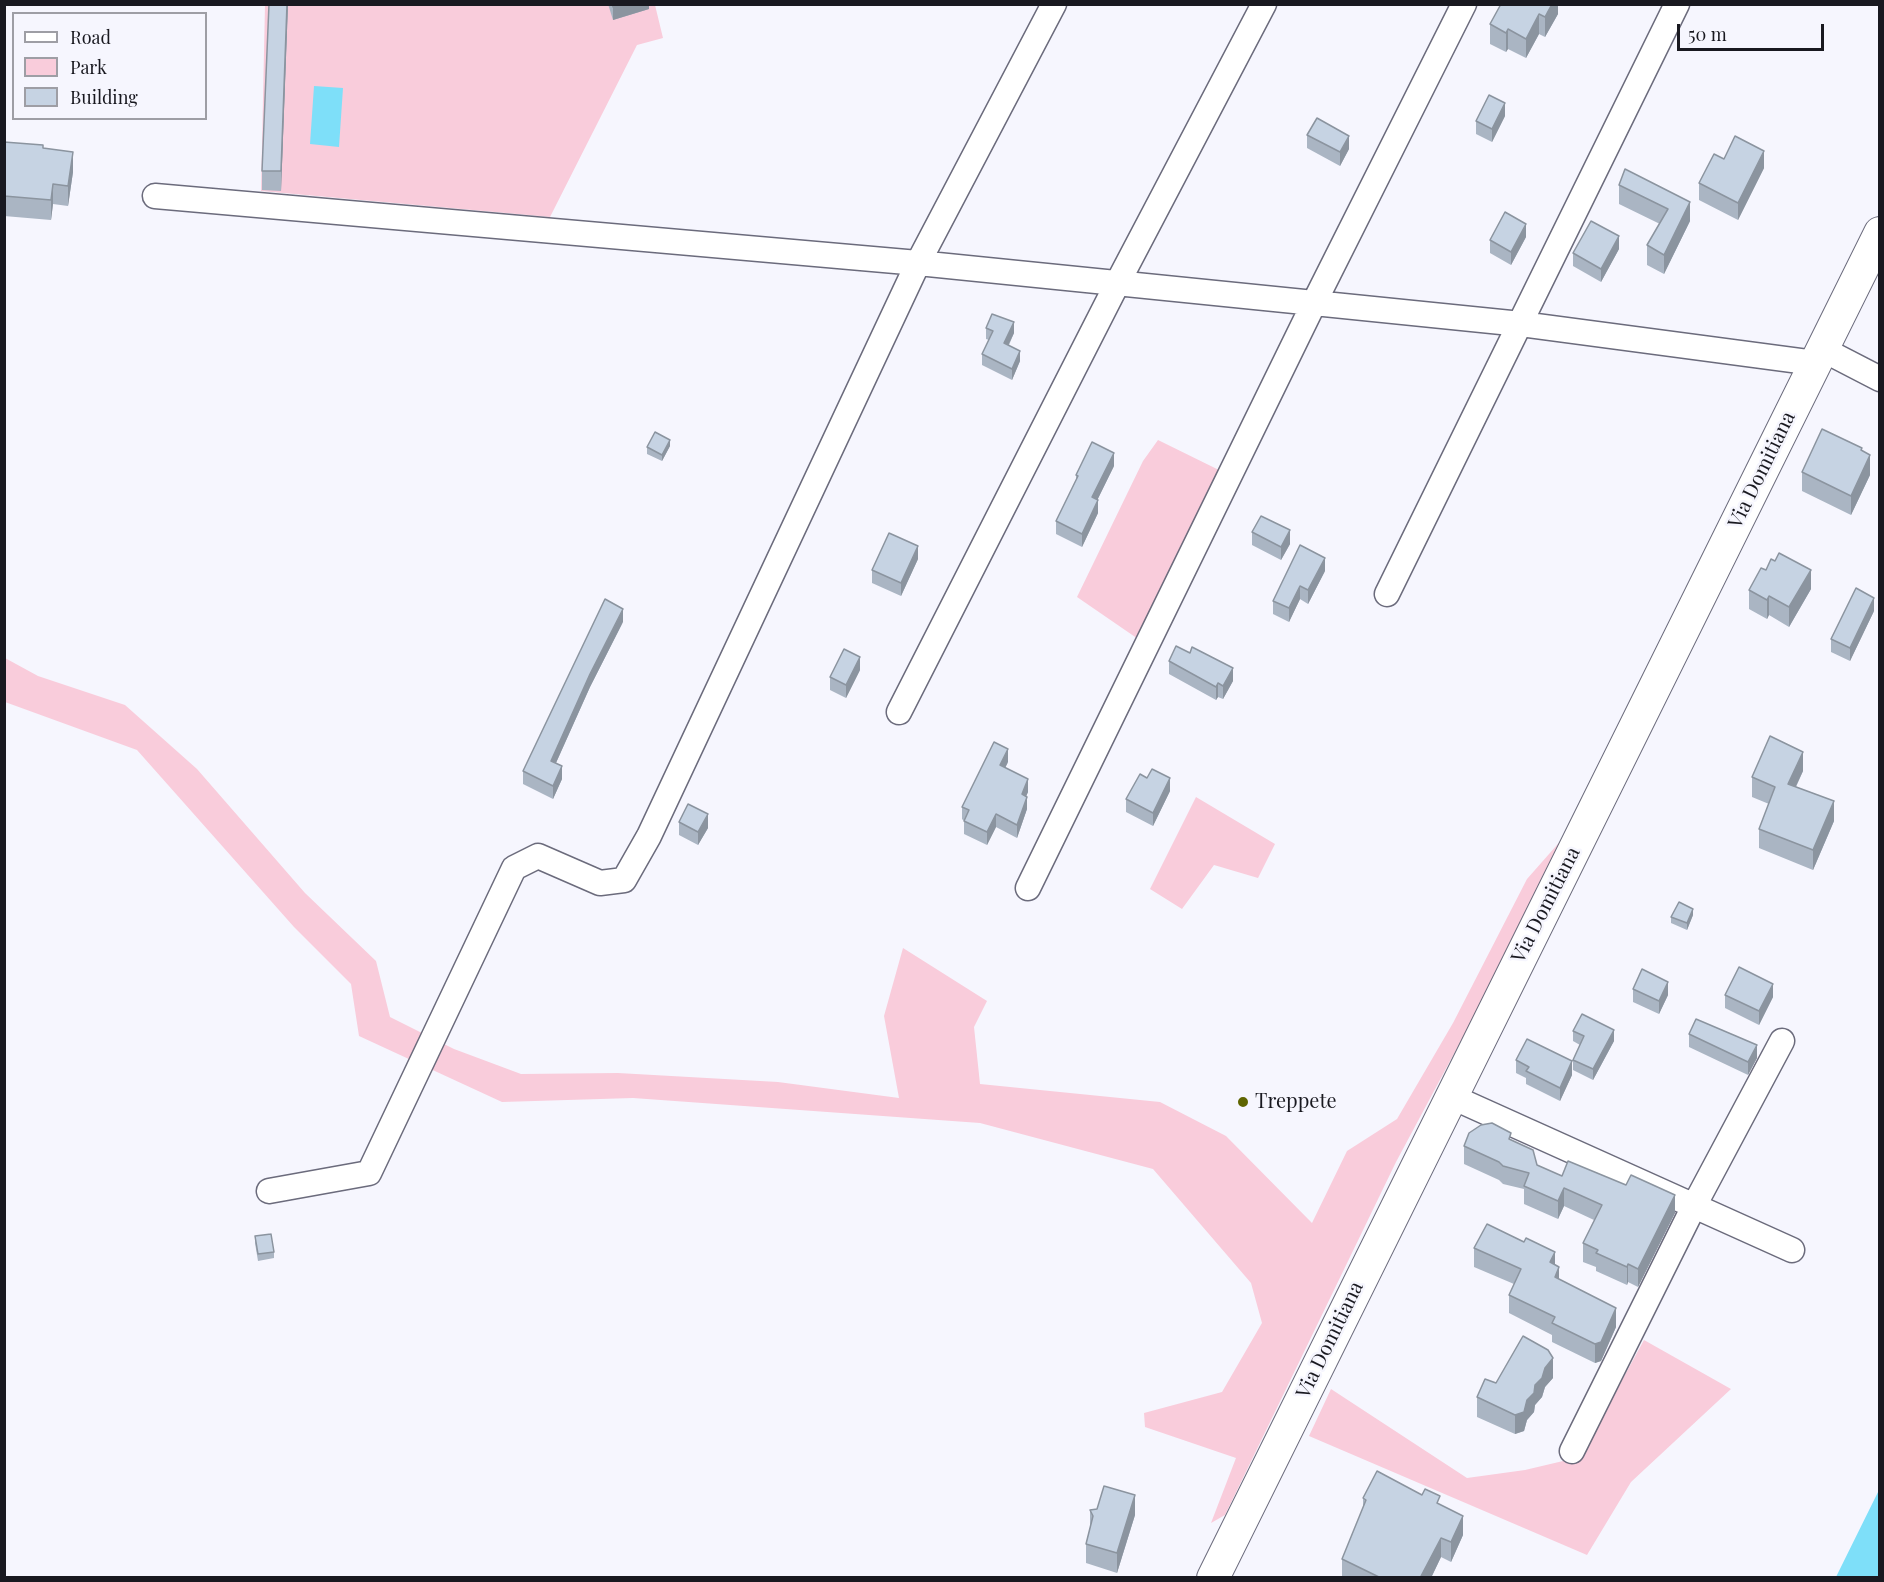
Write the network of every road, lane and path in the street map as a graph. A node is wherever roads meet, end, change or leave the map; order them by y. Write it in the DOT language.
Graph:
graph roads {
  1 [pos="1054,4"];
  2 [pos="1264,4"];
  3 [pos="1464,4"];
  4 [pos="1677,4"];
  5 [pos="155,196"];
  6 [pos="1880,233"];
  7 [pos="918,263"];
  8 [pos="1117,284"];
  9 [pos="1314,303"];
  10 [pos="1521,324"];
  11 [pos="1818,356"];
  12 [pos="1880,379"];
  13 [pos="1387,594"];
  14 [pos="899,712"];
  15 [pos="1028,888"];
  16 [pos="1782,1041"];
  17 [pos="1450,1096"];
  18 [pos="269,1191"];
  19 [pos="1694,1206"];
  20 [pos="1791,1250"];
  21 [pos="1572,1451"];
  22 [pos="1213,1578"];
  1 -- 7 [label="street"];
  2 -- 8 [label="street"];
  3 -- 9 [label="street"];
  4 -- 10 [label="street"];
  5 -- 7 [label="street"];
  6 -- 11 [label="main road, Via Domitiana"];
  7 -- 8 [label="street"];
  7 -- 18 [label="street"];
  8 -- 9 [label="street"];
  8 -- 14 [label="street"];
  9 -- 10 [label="street"];
  9 -- 15 [label="street"];
  10 -- 11 [label="street"];
  10 -- 13 [label="street"];
  11 -- 12 [label="street"];
  11 -- 17 [label="main road, Via Domitiana"];
  16 -- 19 [label="street"];
  17 -- 19 [label="street"];
  17 -- 22 [label="main road, Via Domitiana"];
  19 -- 20 [label="street"];
  19 -- 21 [label="street"];
}
